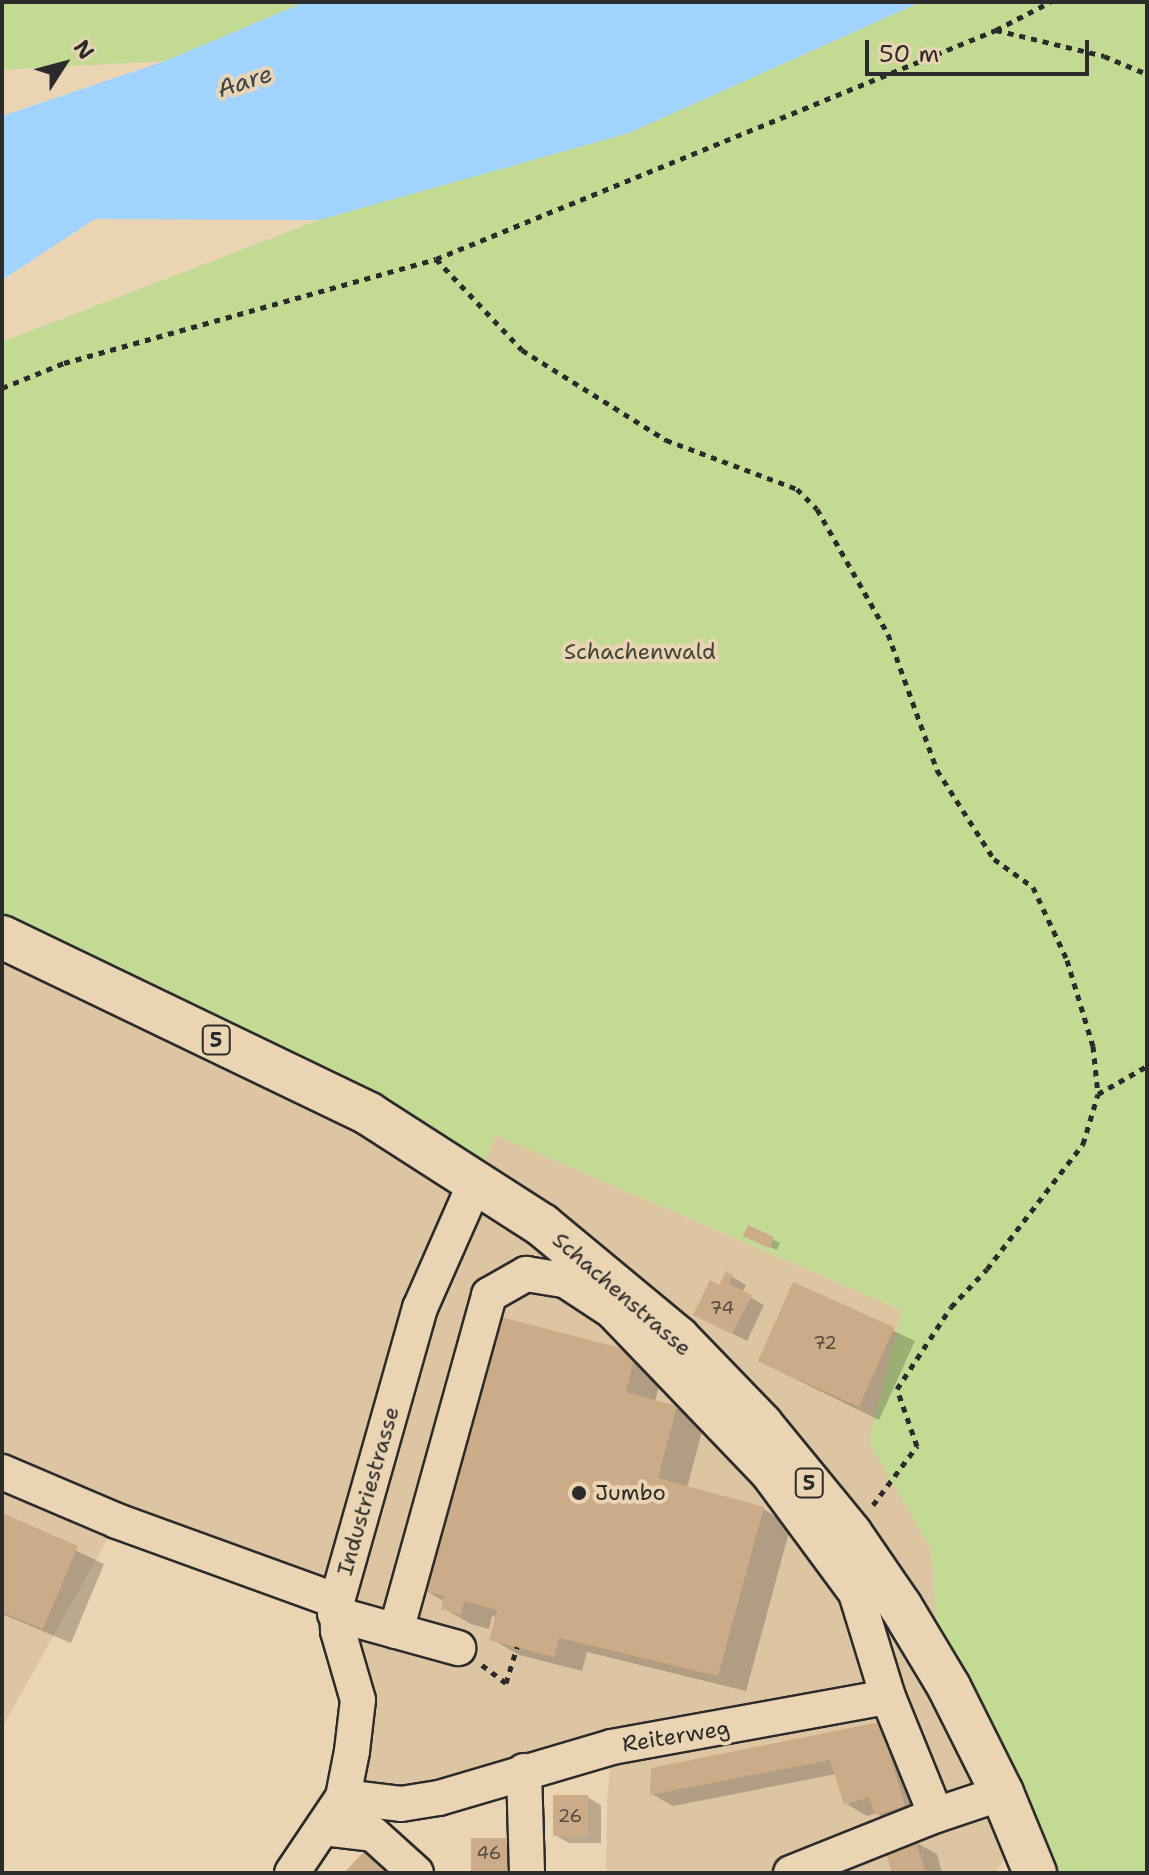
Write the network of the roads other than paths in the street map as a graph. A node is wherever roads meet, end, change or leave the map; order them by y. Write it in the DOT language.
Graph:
graph roads {
  1 [pos="2,937"];
  2 [pos="476,1181"];
  3 [pos="2,1472"];
  4 [pos="336,1608"];
  5 [pos="396,1631"];
  6 [pos="458,1648"];
  7 [pos="888,1697"];
  8 [pos="524,1771"];
  9 [pos="1002,1793"];
  10 [pos="343,1797"];
  11 [pos="936,1815"];
  12 [pos="323,1828"];
  13 [pos="292,1873"];
  14 [pos="416,1873"];
  15 [pos="527,1873"];
  16 [pos="791,1873"];
  17 [pos="1035,1873"];
  1 -- 2 [label="main road, Schachenstrasse / 5"];
  2 -- 4 [label="street, Industriestrasse"];
  2 -- 9 [label="main road, Schachenstrasse / 5"];
  3 -- 4 [label="street, Industriestrasse"];
  4 -- 5 [label="street"];
  4 -- 10 [label="street"];
  5 -- 6 [label="street"];
  5 -- 7 [label="street"];
  7 -- 8 [label="street, Reiterweg"];
  7 -- 11 [label="street"];
  8 -- 10 [label="street, Reiterweg"];
  8 -- 15 [label="street"];
  9 -- 11 [label="street"];
  9 -- 17 [label="main road, Schachenstrasse / 5"];
  10 -- 12 [label="street"];
  11 -- 16 [label="street"];
  12 -- 13 [label="street"];
  12 -- 14 [label="street"];
}
